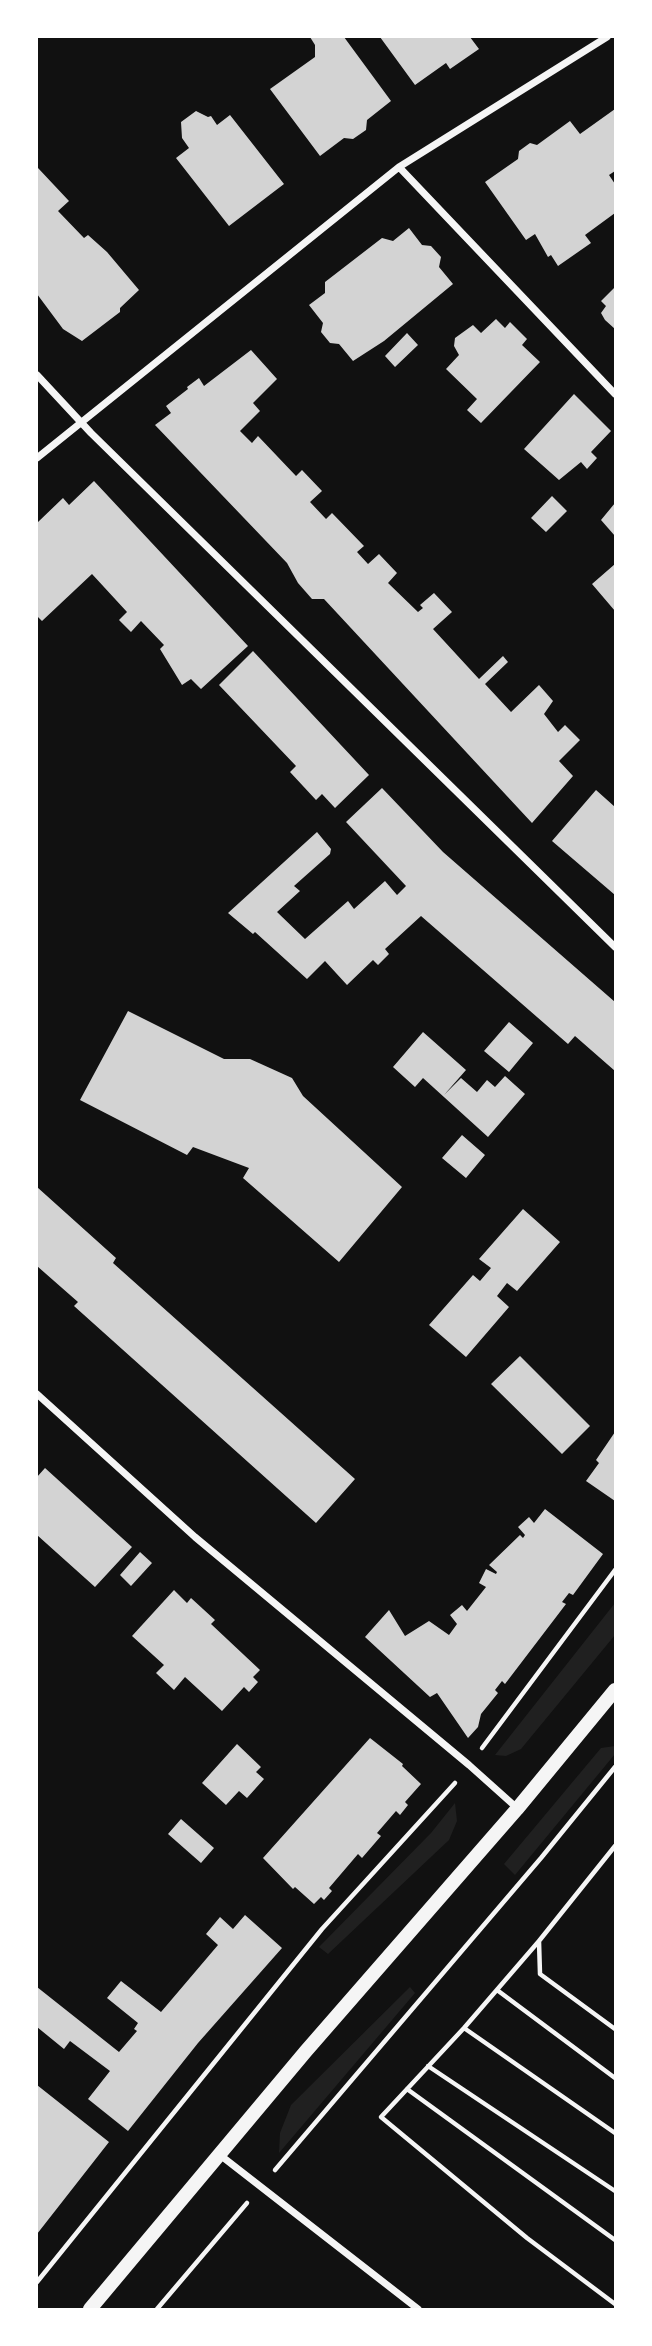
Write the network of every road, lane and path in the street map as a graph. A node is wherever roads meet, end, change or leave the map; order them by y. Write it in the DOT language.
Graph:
graph roads {
  1 [pos="607,37"];
  2 [pos="399,167"];
  3 [pos="37,375"];
  4 [pos="615,394"];
  5 [pos="79,421"];
  6 [pos="37,458"];
  7 [pos="615,947"];
  8 [pos="37,1394"];
  9 [pos="615,1570"];
  10 [pos="615,1690"];
  11 [pos="469,1765"];
  12 [pos="615,1767"];
  13 [pos="517,1809"];
  14 [pos="615,1846"];
  15 [pos="539,1941"];
  16 [pos="496,1990"];
  17 [pos="464,2028"];
  18 [pos="615,2029"];
  19 [pos="428,2066"];
  20 [pos="615,2078"];
  21 [pos="407,2089"];
  22 [pos="615,2133"];
  23 [pos="219,2155"];
  24 [pos="259,2188"];
  25 [pos="615,2191"];
  26 [pos="615,2239"];
  27 [pos="37,2282"];
  28 [pos="615,2304"];
  29 [pos="90,2309"];
  30 [pos="157,2309"];
  31 [pos="418,2309"];
  1 -- 2 [label="street"];
  2 -- 4 [label="street"];
  2 -- 5 [label="street"];
  3 -- 5 [label="street"];
  5 -- 6 [label="street"];
  5 -- 7 [label="street"];
  8 -- 11 [label="street"];
  9 -- 11 [label="path"];
  10 -- 13 [label="main road"];
  11 -- 13 [label="street"];
  11 -- 27 [label="path"];
  12 -- 24 [label="path"];
  13 -- 23 [label="main road"];
  14 -- 15 [label="path"];
  15 -- 16 [label="path"];
  15 -- 18 [label="path"];
  16 -- 17 [label="path"];
  16 -- 20 [label="path"];
  17 -- 19 [label="path"];
  17 -- 22 [label="path"];
  19 -- 21 [label="path"];
  19 -- 25 [label="path"];
  21 -- 26 [label="path"];
  21 -- 28 [label="path"];
  23 -- 24 [label="street"];
  23 -- 29 [label="main road"];
  24 -- 30 [label="path"];
  24 -- 31 [label="street"];
}
